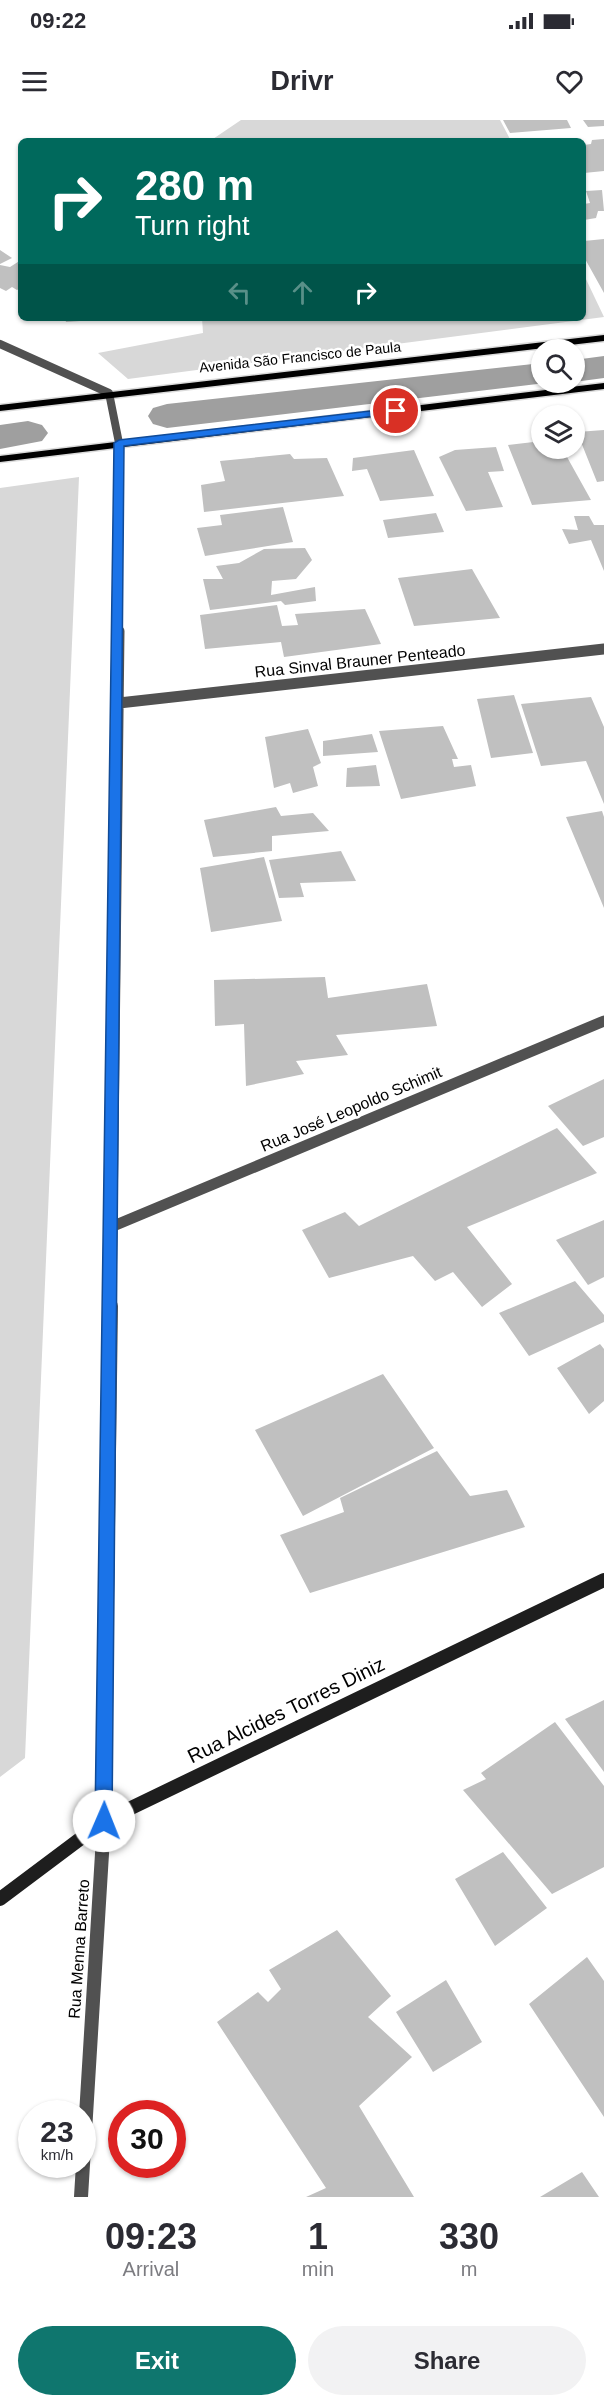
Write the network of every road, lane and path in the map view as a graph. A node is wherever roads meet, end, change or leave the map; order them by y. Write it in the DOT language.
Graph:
graph roads {
  1 [pos="604,338"];
  2 [pos="0,344"];
  3 [pos="604,386"];
  4 [pos="109,393"];
  5 [pos="0,408"];
  6 [pos="119,443"];
  7 [pos="0,459"];
  8 [pos="604,650"];
  9 [pos="118,703"];
  10 [pos="604,1021"];
  11 [pos="111,1227"];
  12 [pos="604,1580"];
  13 [pos="104,1821"];
  14 [pos="0,1899"];
  15 [pos="81,2197"];
  1 -- 4 [label="main road, Avenida São Francisco de Paula"];
  2 -- 4 [label="street"];
  3 -- 6 [label="main road"];
  4 -- 5 [label="main road, Avenida São Francisco de Paula"];
  4 -- 6 [label="street, Rua Menna Barreto"];
  6 -- 7 [label="main road"];
  6 -- 9 [label="street, Rua Menna Barreto"];
  8 -- 9 [label="street, Rua Sinval Brauner Penteado"];
  9 -- 11 [label="street, Rua Menna Barreto"];
  10 -- 11 [label="street, Rua José Leopoldo Schimit"];
  11 -- 13 [label="street, Rua Menna Barreto"];
  12 -- 13 [label="street, Rua Alcides Torres Diniz"];
  13 -- 14 [label="street, Rua Alcides Torres Diniz"];
  13 -- 15 [label="street, Rua Menna Barreto"];
}
